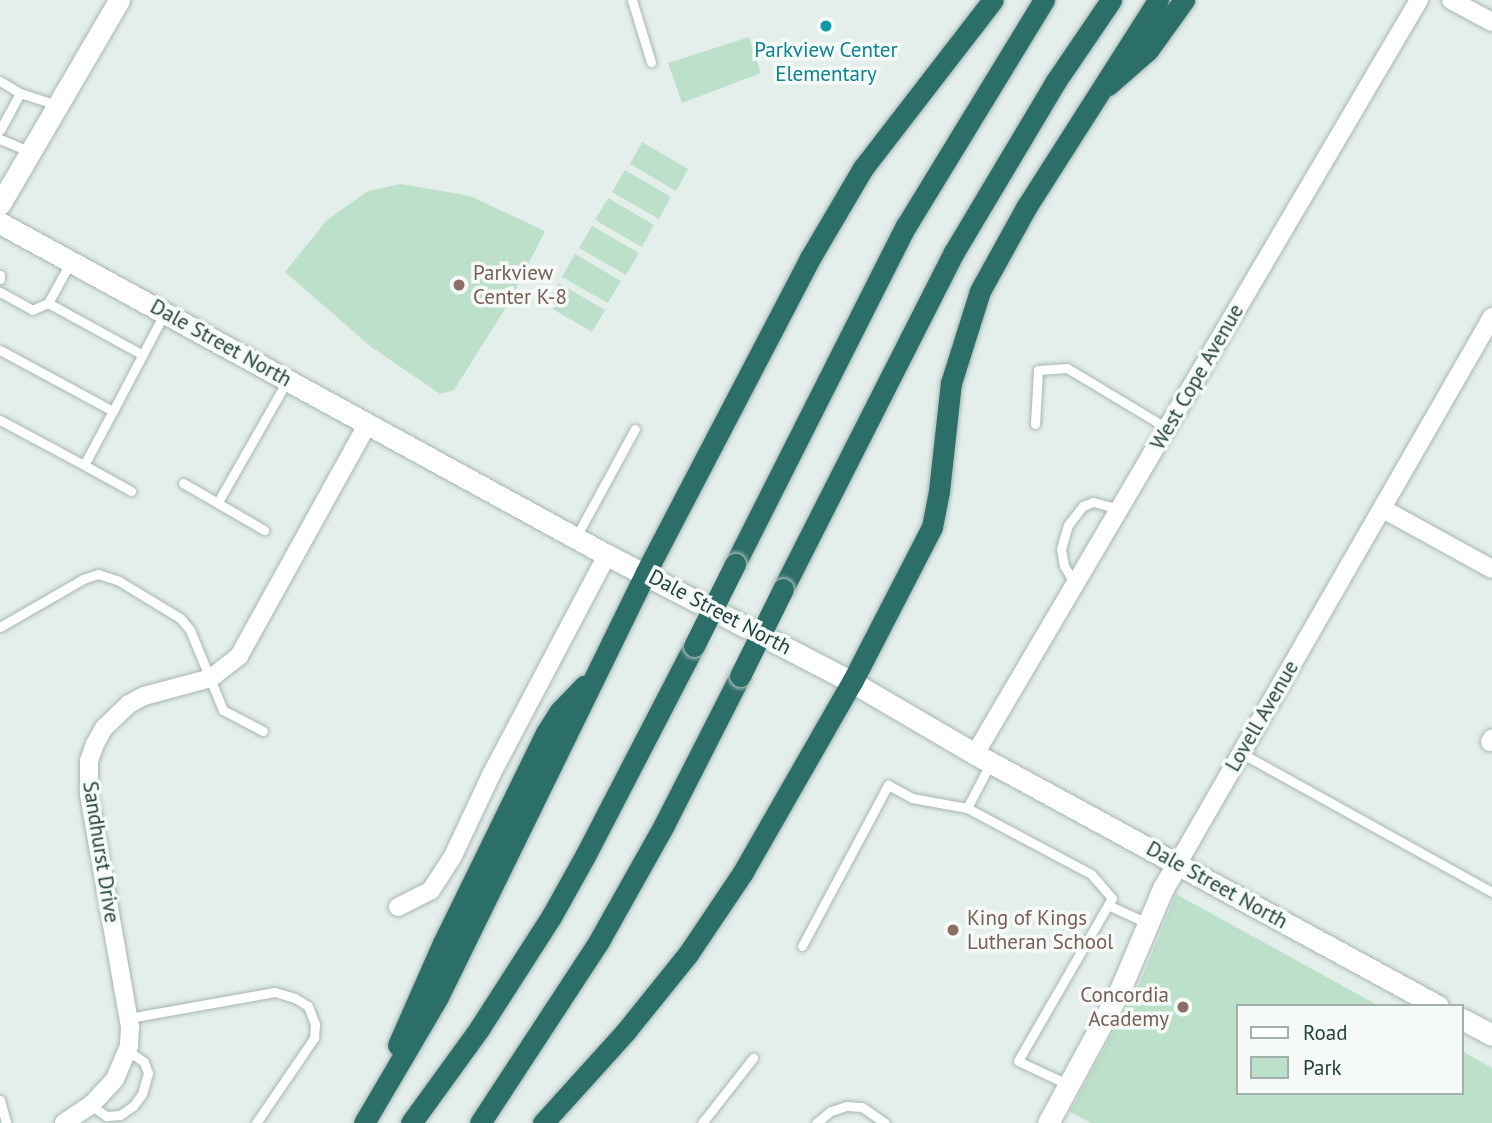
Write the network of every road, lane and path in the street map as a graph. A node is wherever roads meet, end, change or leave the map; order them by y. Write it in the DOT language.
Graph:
graph roads {
  1 [pos="119,0"];
  2 [pos="632,0"];
  3 [pos="993,0"];
  4 [pos="1044,0"];
  5 [pos="1111,0"];
  6 [pos="1158,0"];
  7 [pos="1184,0"];
  8 [pos="1419,0"];
  9 [pos="1451,0"];
  10 [pos="1492,22"];
  11 [pos="652,62"];
  12 [pos="0,81"];
  13 [pos="20,93"];
  14 [pos="1095,94"];
  15 [pos="57,106"];
  16 [pos="0,130"];
  17 [pos="0,139"];
  18 [pos="30,152"];
  19 [pos="0,204"];
  20 [pos="0,223"];
  21 [pos="71,261"];
  22 [pos="0,292"];
  23 [pos="48,303"];
  24 [pos="165,313"];
  25 [pos="1492,317"];
  26 [pos="0,350"];
  27 [pos="143,355"];
  28 [pos="287,379"];
  29 [pos="113,411"];
  30 [pos="0,420"];
  31 [pos="368,423"];
  32 [pos="1035,424"];
  33 [pos="1167,428"];
  34 [pos="635,429"];
  35 [pos="84,465"];
  36 [pos="183,483"];
  37 [pos="131,491"];
  38 [pos="218,502"];
  39 [pos="1120,509"];
  40 [pos="1382,509"];
  41 [pos="264,530"];
  42 [pos="576,537"];
  43 [pos="607,555"];
  44 [pos="1492,569"];
  45 [pos="646,572"];
  46 [pos="1075,584"];
  47 [pos="0,627"];
  48 [pos="211,678"];
  49 [pos="852,682"];
  50 [pos="262,731"];
  51 [pos="1241,753"];
  52 [pos="983,758"];
  53 [pos="967,808"];
  54 [pos="1178,863"];
  55 [pos="1492,892"];
  56 [pos="1108,905"];
  57 [pos="398,907"];
  58 [pos="1148,923"];
  59 [pos="802,946"];
  60 [pos="1434,1004"];
  61 [pos="129,1018"];
  62 [pos="1464,1020"];
  63 [pos="1492,1035"];
  64 [pos="127,1049"];
  65 [pos="753,1058"];
  66 [pos="1069,1085"];
  67 [pos="0,1100"];
  68 [pos="91,1105"];
  69 [pos="366,1119"];
  70 [pos="6,1123"];
  71 [pos="64,1123"];
  72 [pos="256,1123"];
  73 [pos="411,1123"];
  74 [pos="480,1123"];
  75 [pos="543,1123"];
  76 [pos="702,1123"];
  77 [pos="816,1123"];
  78 [pos="885,1123"];
  79 [pos="1048,1123"];
  1 -- 15 [label="main road"];
  2 -- 11 [label="lane"];
  3 -- 45 [label="highway"];
  4 -- 73 [label="highway, bridge"];
  5 -- 74 [label="highway, bridge"];
  6 -- 14 [label="highway"];
  7 -- 14 [label="highway"];
  8 -- 33 [label="street, West Cope Avenue"];
  9 -- 10 [label="street"];
  12 -- 13 [label="lane"];
  13 -- 15 [label="lane"];
  13 -- 16 [label="lane"];
  14 -- 49 [label="highway"];
  15 -- 18 [label="main road"];
  17 -- 18 [label="lane"];
  18 -- 19 [label="main road"];
  20 -- 21 [label="main road, Dale Street North"];
  21 -- 23 [label="lane"];
  21 -- 24 [label="main road, Dale Street North"];
  22 -- 23 [label="lane"];
  23 -- 27 [label="lane"];
  24 -- 27 [label="lane"];
  24 -- 28 [label="main road, Dale Street North"];
  25 -- 40 [label="street, Lovell Avenue"];
  26 -- 29 [label="lane"];
  27 -- 29 [label="lane"];
  28 -- 31 [label="main road, Dale Street North"];
  28 -- 38 [label="lane"];
  29 -- 35 [label="lane"];
  30 -- 35 [label="lane"];
  31 -- 42 [label="main road, Dale Street North"];
  31 -- 48 [label="street, Sandhurst Drive"];
  32 -- 33 [label="lane"];
  33 -- 39 [label="street, West Cope Avenue"];
  34 -- 42 [label="lane"];
  35 -- 37 [label="lane"];
  36 -- 38 [label="lane"];
  38 -- 41 [label="lane"];
  39 -- 46 [label="street, West Cope Avenue"];
  39 -- 46 [label="lane"];
  40 -- 44 [label="street"];
  40 -- 51 [label="street, Lovell Avenue"];
  42 -- 43 [label="main road, Dale Street North"];
  43 -- 45 [label="main road, Dale Street North"];
  43 -- 57 [label="street"];
  45 -- 49 [label="main road, Dale Street North"];
  45 -- 69 [label="highway"];
  46 -- 52 [label="street, West Cope Avenue"];
  47 -- 48 [label="lane"];
  48 -- 50 [label="lane"];
  48 -- 61 [label="street, Sandhurst Drive"];
  49 -- 52 [label="main road, Dale Street North"];
  49 -- 75 [label="highway"];
  51 -- 54 [label="street, Lovell Avenue"];
  51 -- 55 [label="lane"];
  52 -- 53 [label="lane"];
  52 -- 54 [label="main road, Dale Street North"];
  53 -- 56 [label="lane"];
  53 -- 59 [label="lane"];
  54 -- 58 [label="main road, Lovell Avenue"];
  54 -- 60 [label="main road, Dale Street North"];
  56 -- 58 [label="lane"];
  56 -- 66 [label="lane"];
  58 -- 66 [label="main road, Lovell Avenue"];
  61 -- 64 [label="street, Sandhurst Drive"];
  61 -- 72 [label="lane"];
  62 -- 63 [label="main road"];
  64 -- 68 [label="street, Sandhurst Drive"];
  64 -- 68 [label="lane"];
  65 -- 76 [label="lane"];
  66 -- 79 [label="main road, Lovell Avenue"];
  67 -- 70 [label="lane"];
  68 -- 71 [label="street, Sandhurst Drive"];
  77 -- 78 [label="lane"];
}
